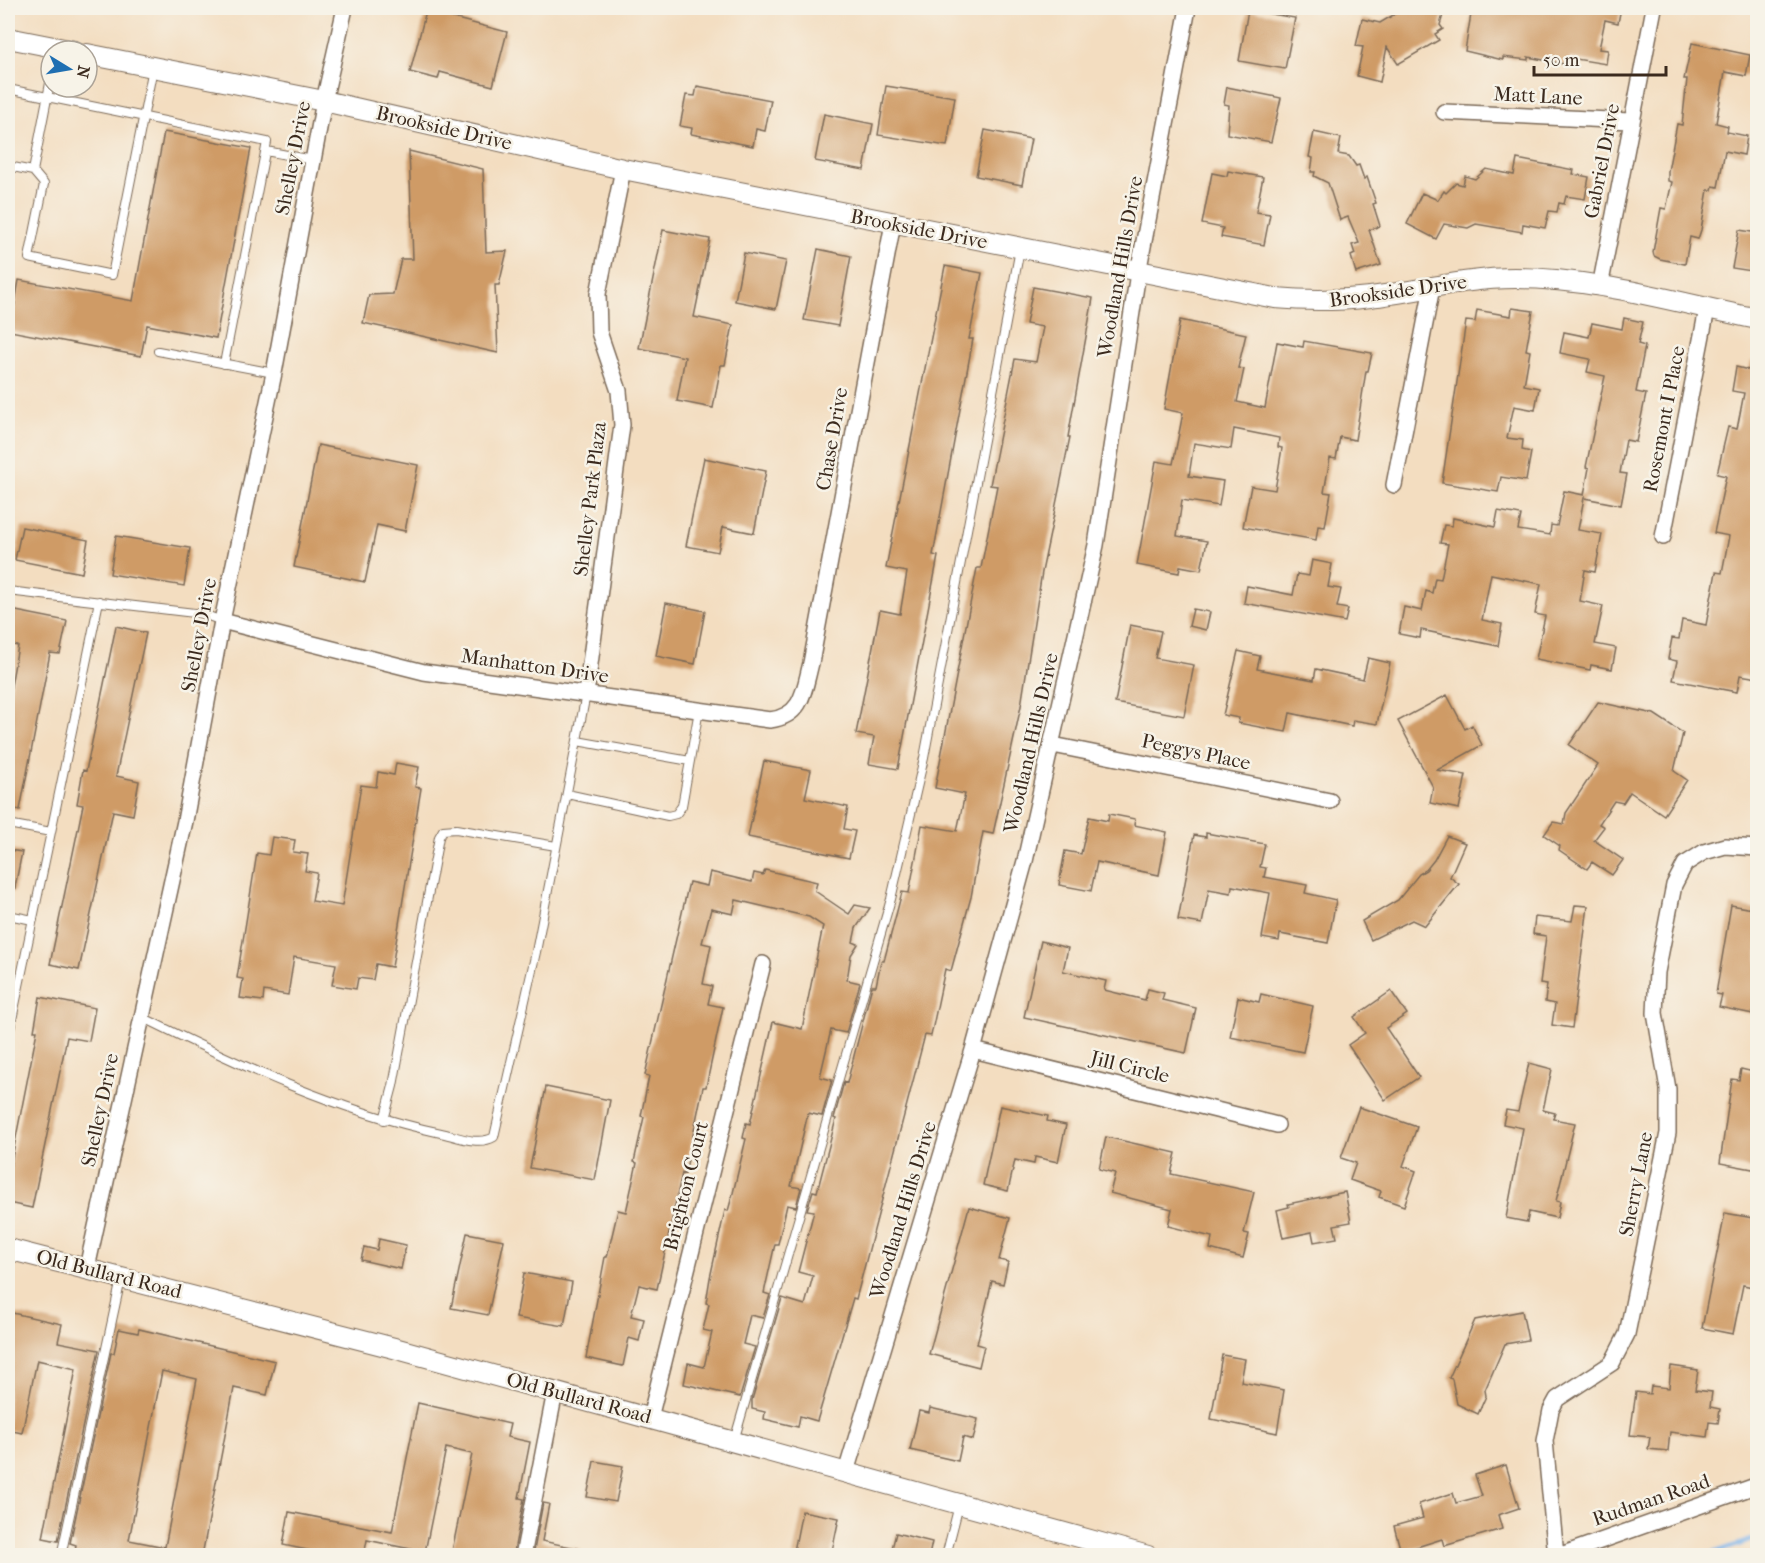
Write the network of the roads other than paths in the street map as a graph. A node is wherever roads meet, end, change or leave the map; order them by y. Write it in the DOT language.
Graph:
graph roads {
  1 [pos="345,8"];
  2 [pos="1188,8"];
  3 [pos="1654,8"];
  4 [pos="8,38"];
  5 [pos="39,45"];
  6 [pos="99,56"];
  7 [pos="153,67"];
  8 [pos="8,89"];
  9 [pos="39,95"];
  10 [pos="47,99"];
  11 [pos="57,99"];
  12 [pos="324,101"];
  13 [pos="1444,112"];
  14 [pos="143,117"];
  15 [pos="1630,121"];
  16 [pos="266,151"];
  17 [pos="313,160"];
  18 [pos="8,166"];
  19 [pos="623,169"];
  20 [pos="33,171"];
  21 [pos="893,224"];
  22 [pos="1020,249"];
  23 [pos="1138,273"];
  24 [pos="1599,286"];
  25 [pos="1432,287"];
  26 [pos="1707,309"];
  27 [pos="1758,319"];
  28 [pos="158,351"];
  29 [pos="224,364"];
  30 [pos="274,373"];
  31 [pos="1394,485"];
  32 [pos="1663,537"];
  33 [pos="8,591"];
  34 [pos="99,601"];
  35 [pos="222,621"];
  36 [pos="811,663"];
  37 [pos="586,694"];
  38 [pos="699,710"];
  39 [pos="577,741"];
  40 [pos="1053,745"];
  41 [pos="690,762"];
  42 [pos="567,794"];
  43 [pos="1330,801"];
  44 [pos="8,824"];
  45 [pos="51,832"];
  46 [pos="556,846"];
  47 [pos="1758,848"];
  48 [pos="8,915"];
  49 [pos="33,920"];
  50 [pos="763,964"];
  51 [pos="142,1017"];
  52 [pos="8,1039"];
  53 [pos="973,1050"];
  54 [pos="384,1120"];
  55 [pos="1277,1125"];
  56 [pos="8,1249"];
  57 [pos="87,1268"];
  58 [pos="121,1277"];
  59 [pos="555,1392"];
  60 [pos="650,1418"];
  61 [pos="734,1441"];
  62 [pos="846,1472"];
  63 [pos="1758,1485"];
  64 [pos="960,1504"];
  65 [pos="1140,1554"];
  66 [pos="61,1556"];
  67 [pos="523,1556"];
  68 [pos="946,1556"];
  69 [pos="1557,1556"];
  1 -- 12 [label="street, Shelley Drive"];
  2 -- 23 [label="street, Woodland Hills Drive"];
  3 -- 15 [label="street, Gabriel Drive"];
  4 -- 5 [label="street"];
  6 -- 7 [label="street, Brookside Drive"];
  7 -- 12 [label="street, Brookside Drive"];
  7 -- 14 [label="lane"];
  8 -- 9 [label="lane"];
  10 -- 20 [label="lane"];
  11 -- 14 [label="lane"];
  12 -- 17 [label="street, Shelley Drive"];
  12 -- 19 [label="street, Brookside Drive"];
  13 -- 15 [label="street, Matt Lane"];
  14 -- 16 [label="lane"];
  14 -- 20 [label="lane"];
  15 -- 24 [label="street, Gabriel Drive"];
  16 -- 17 [label="lane"];
  16 -- 29 [label="lane"];
  17 -- 30 [label="street, Shelley Drive"];
  18 -- 20 [label="lane"];
  19 -- 21 [label="street, Brookside Drive"];
  19 -- 37 [label="street, Shelley Park Plaza"];
  21 -- 22 [label="street, Brookside Drive"];
  21 -- 36 [label="street, Chase Drive"];
  22 -- 23 [label="street, Brookside Drive"];
  22 -- 61 [label="lane"];
  23 -- 25 [label="street, Brookside Drive"];
  23 -- 40 [label="street, Woodland Hills Drive"];
  24 -- 25 [label="street, Brookside Drive"];
  24 -- 26 [label="street, Brookside Drive"];
  25 -- 31 [label="street"];
  26 -- 27 [label="street, Brookside Drive"];
  26 -- 32 [label="street, Rosemont I Place"];
  28 -- 29 [label="lane"];
  29 -- 30 [label="lane"];
  30 -- 35 [label="street, Shelley Drive"];
  33 -- 34 [label="lane"];
  34 -- 35 [label="lane"];
  34 -- 45 [label="lane"];
  35 -- 37 [label="street, Manhatton Drive"];
  35 -- 51 [label="street, Shelley Drive"];
  36 -- 38 [label="street, Manhatton Drive"];
  37 -- 38 [label="street, Manhatton Drive"];
  37 -- 39 [label="lane"];
  38 -- 41 [label="lane"];
  39 -- 41 [label="lane"];
  39 -- 42 [label="lane"];
  40 -- 43 [label="street, Peggys Place"];
  40 -- 53 [label="street, Woodland Hills Drive"];
  41 -- 42 [label="lane"];
  42 -- 46 [label="lane"];
  44 -- 45 [label="lane"];
  45 -- 49 [label="lane"];
  46 -- 54 [label="lane"];
  46 -- 54 [label="lane"];
  47 -- 69 [label="street, Sherry Lane"];
  48 -- 49 [label="lane"];
  49 -- 52 [label="lane"];
  50 -- 60 [label="street, Brighton Court"];
  51 -- 54 [label="lane"];
  51 -- 57 [label="street, Shelley Drive"];
  53 -- 55 [label="street, Jill Circle"];
  53 -- 62 [label="street, Woodland Hills Drive"];
  56 -- 57 [label="street, Old Bullard Road"];
  57 -- 58 [label="street, Old Bullard Road"];
  58 -- 59 [label="street, Old Bullard Road"];
  58 -- 66 [label="lane"];
  59 -- 60 [label="street, Old Bullard Road"];
  59 -- 67 [label="street"];
  60 -- 61 [label="street, Old Bullard Road"];
  61 -- 62 [label="street, Old Bullard Road"];
  62 -- 64 [label="street, Old Bullard Road"];
  63 -- 69 [label="street, Rudman Road"];
  64 -- 65 [label="street, Old Bullard Road"];
  64 -- 68 [label="lane"];
}
